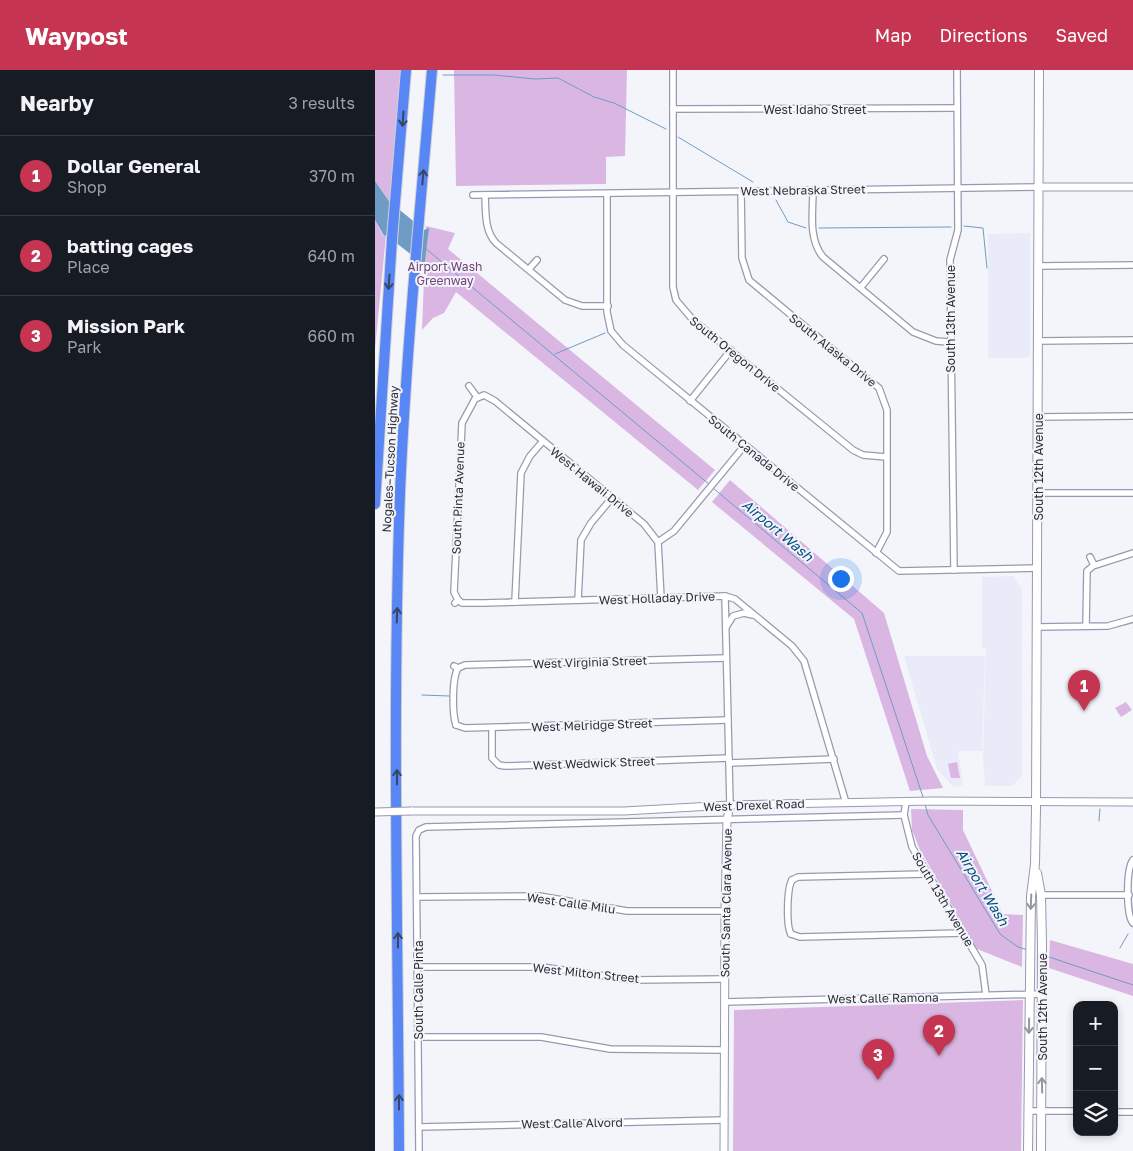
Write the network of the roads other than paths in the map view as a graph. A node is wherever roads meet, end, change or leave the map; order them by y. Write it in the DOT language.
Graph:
graph roads {
  1 [pos="406,70"];
  2 [pos="432,70"];
  3 [pos="673,70"];
  4 [pos="957,70"];
  5 [pos="1039,70"];
  6 [pos="957,108"];
  7 [pos="673,109"];
  8 [pos="1040,187"];
  9 [pos="1133,187"];
  10 [pos="958,188"];
  11 [pos="813,190"];
  12 [pos="741,191"];
  13 [pos="607,194"];
  14 [pos="672,194"];
  15 [pos="473,195"];
  16 [pos="485,195"];
  17 [pos="884,258"];
  18 [pos="537,260"];
  19 [pos="1133,265"];
  20 [pos="1039,266"];
  21 [pos="529,269"];
  22 [pos="861,287"];
  23 [pos="607,306"];
  24 [pos="1133,340"];
  25 [pos="1038,341"];
  26 [pos="949,342"];
  27 [pos="731,350"];
  28 [pos="469,386"];
  29 [pos="478,396"];
  30 [pos="690,401"];
  31 [pos="1133,416"];
  32 [pos="1038,417"];
  33 [pos="543,441"];
  34 [pos="745,445"];
  35 [pos="886,456"];
  36 [pos="1133,492"];
  37 [pos="1038,494"];
  38 [pos="611,499"];
  39 [pos="375,504"];
  40 [pos="658,542"];
  41 [pos="877,553"];
  42 [pos="1133,554"];
  43 [pos="1091,557"];
  44 [pos="1092,567"];
  45 [pos="1038,568"];
  46 [pos="954,570"];
  47 [pos="725,596"];
  48 [pos="661,598"];
  49 [pos="577,600"];
  50 [pos="457,602"];
  51 [pos="515,602"];
  52 [pos="756,616"];
  53 [pos="1133,619"];
  54 [pos="1086,626"];
  55 [pos="1037,627"];
  56 [pos="725,629"];
  57 [pos="726,658"];
  58 [pos="728,720"];
  59 [pos="455,727"];
  60 [pos="491,728"];
  61 [pos="834,759"];
  62 [pos="729,761"];
  63 [pos="1036,801"];
  64 [pos="906,802"];
  65 [pos="1133,802"];
  66 [pos="846,803"];
  67 [pos="729,805"];
  68 [pos="375,812"];
  69 [pos="904,816"];
  70 [pos="727,820"];
  71 [pos="419,830"];
  72 [pos="1133,859"];
  73 [pos="1035,864"];
  74 [pos="926,874"];
  75 [pos="786,875"];
  76 [pos="792,880"];
  77 [pos="1041,895"];
  78 [pos="1129,895"];
  79 [pos="418,897"];
  80 [pos="725,910"];
  81 [pos="1133,923"];
  82 [pos="963,933"];
  83 [pos="417,967"];
  84 [pos="725,979"];
  85 [pos="1030,994"];
  86 [pos="1041,994"];
  87 [pos="986,996"];
  88 [pos="725,1002"];
  89 [pos="418,1037"];
  90 [pos="724,1050"];
  91 [pos="1028,1111"];
  92 [pos="1042,1111"];
  93 [pos="1073,1111"];
  94 [pos="1118,1112"];
  95 [pos="1133,1112"];
  96 [pos="724,1120"];
  97 [pos="419,1127"];
  98 [pos="399,1151"];
  99 [pos="419,1151"];
  100 [pos="724,1151"];
  101 [pos="1028,1151"];
  102 [pos="1041,1151"];
  1 -- 39 [label="highway, Nogales–Tucson Highway, one-way"];
  98 -- 2 [label="highway, Nogales–Tucson Highway, one-way"];
  3 -- 7 [label="street, South Oregon Drive"];
  4 -- 6 [label="street, South 13th Avenue"];
  5 -- 8 [label="main road, South 12th Avenue"];
  6 -- 7 [label="street, West Idaho Street"];
  6 -- 10 [label="street, South 13th Avenue"];
  7 -- 14 [label="street, South Oregon Drive"];
  8 -- 9 [label="street, West Nebraska Street"];
  8 -- 10 [label="street, West Nebraska Street"];
  8 -- 20 [label="main road, South 12th Avenue"];
  10 -- 11 [label="street, West Nebraska Street"];
  10 -- 26 [label="street, South 13th Avenue"];
  11 -- 12 [label="street, West Nebraska Street"];
  11 -- 22 [label="street"];
  12 -- 14 [label="street, West Nebraska Street"];
  12 -- 35 [label="street, South Alaska Drive"];
  13 -- 14 [label="street, West Nebraska Street"];
  13 -- 16 [label="street, West Nebraska Street"];
  13 -- 23 [label="street, South Canada Drive"];
  14 -- 27 [label="street, South Oregon Drive"];
  15 -- 16 [label="street, West Nebraska Street"];
  16 -- 21 [label="street"];
  17 -- 22 [label="street"];
  18 -- 21 [label="street"];
  19 -- 20 [label="street"];
  20 -- 25 [label="main road, South 12th Avenue"];
  21 -- 23 [label="street"];
  22 -- 26 [label="street"];
  23 -- 30 [label="street, South Canada Drive"];
  24 -- 25 [label="street"];
  25 -- 32 [label="main road, South 12th Avenue"];
  26 -- 46 [label="street, South 13th Avenue"];
  27 -- 30 [label="street"];
  27 -- 35 [label="street, South Oregon Drive"];
  28 -- 29 [label="street"];
  29 -- 33 [label="street, West Hawaii Drive"];
  29 -- 50 [label="street, South Pinta Avenue"];
  30 -- 34 [label="street, South Canada Drive"];
  31 -- 32 [label="street"];
  32 -- 37 [label="main road, South 12th Avenue"];
  33 -- 38 [label="street, West Hawaii Drive"];
  33 -- 51 [label="street"];
  34 -- 40 [label="street"];
  34 -- 41 [label="street, South Canada Drive"];
  35 -- 41 [label="street, South Alaska Drive"];
  36 -- 37 [label="street"];
  37 -- 45 [label="main road, South 12th Avenue"];
  38 -- 40 [label="street, West Hawaii Drive"];
  38 -- 49 [label="street"];
  40 -- 48 [label="street"];
  41 -- 46 [label="street, South Canada Drive"];
  42 -- 44 [label="street"];
  43 -- 44 [label="street"];
  44 -- 54 [label="street"];
  45 -- 46 [label="street, South Canada Drive"];
  45 -- 55 [label="main road, South 12th Avenue"];
  47 -- 48 [label="street, West Holladay Drive"];
  47 -- 52 [label="street, West Holladay Drive"];
  47 -- 56 [label="street, South Santa Clara Avenue"];
  48 -- 49 [label="street, West Holladay Drive"];
  49 -- 51 [label="street, West Holladay Drive"];
  50 -- 51 [label="street, West Holladay Drive"];
  52 -- 56 [label="street"];
  52 -- 61 [label="street, West Holladay Drive"];
  53 -- 54 [label="street"];
  54 -- 55 [label="street"];
  55 -- 63 [label="main road, South 12th Avenue"];
  56 -- 57 [label="street, South Santa Clara Avenue"];
  57 -- 58 [label="street, South Santa Clara Avenue"];
  57 -- 59 [label="street, West Virginia Street"];
  58 -- 60 [label="street, West Melridge Street"];
  58 -- 62 [label="street, South Santa Clara Avenue"];
  59 -- 60 [label="street, West Melridge Street"];
  60 -- 62 [label="street, West Wedwick Street"];
  61 -- 62 [label="street, West Wedwick Street"];
  61 -- 66 [label="street, West Holladay Drive"];
  62 -- 67 [label="street, South Santa Clara Avenue"];
  63 -- 64 [label="street, West Drexel Road"];
  63 -- 65 [label="street, West Drexel Road"];
  63 -- 73 [label="main road, South 12th Avenue"];
  64 -- 66 [label="street, West Drexel Road"];
  64 -- 69 [label="street, South 13th Avenue"];
  66 -- 67 [label="street, West Drexel Road"];
  67 -- 68 [label="street, West Drexel Road, bridge"];
  67 -- 70 [label="street, South Santa Clara Avenue"];
  69 -- 70 [label="street, West Drexel Road"];
  69 -- 74 [label="street, South 13th Avenue"];
  70 -- 71 [label="street, West Drexel Road"];
  70 -- 80 [label="street, South Santa Clara Avenue"];
  71 -- 79 [label="street, South Calle Pinta"];
  72 -- 78 [label="street"];
  73 -- 77 [label="main road, South 12th Avenue"];
  73 -- 85 [label="main road, South 12th Avenue, one-way"];
  74 -- 76 [label="street"];
  74 -- 82 [label="street, South 13th Avenue"];
  75 -- 76 [label="street"];
  76 -- 82 [label="street"];
  77 -- 78 [label="street"];
  77 -- 86 [label="main road, South 12th Avenue"];
  78 -- 81 [label="street"];
  79 -- 80 [label="street, West Calle Milu"];
  79 -- 83 [label="street, South Calle Pinta"];
  80 -- 84 [label="street, South Santa Clara Avenue"];
  82 -- 87 [label="street, South 13th Avenue"];
  83 -- 84 [label="street, West Milton Street"];
  83 -- 89 [label="street, South Calle Pinta"];
  84 -- 88 [label="street, South Santa Clara Avenue"];
  85 -- 86 [label="street, West Calle Ramona"];
  85 -- 87 [label="street, West Calle Ramona"];
  85 -- 91 [label="main road, South 12th Avenue, one-way"];
  92 -- 86 [label="main road, South 12th Avenue, one-way"];
  87 -- 88 [label="street, West Calle Ramona"];
  88 -- 90 [label="street, South Santa Clara Avenue"];
  89 -- 90 [label="street"];
  89 -- 97 [label="street, South Calle Pinta"];
  90 -- 96 [label="street, South Santa Clara Avenue"];
  91 -- 92 [label="street"];
  91 -- 101 [label="main road, South 12th Avenue"];
  92 -- 93 [label="street"];
  92 -- 102 [label="main road, South 12th Avenue"];
  94 -- 95 [label="street"];
  96 -- 97 [label="street, West Calle Alvord"];
  96 -- 100 [label="street, South Santa Clara Avenue"];
  97 -- 99 [label="street, South Calle Pinta"];
}
